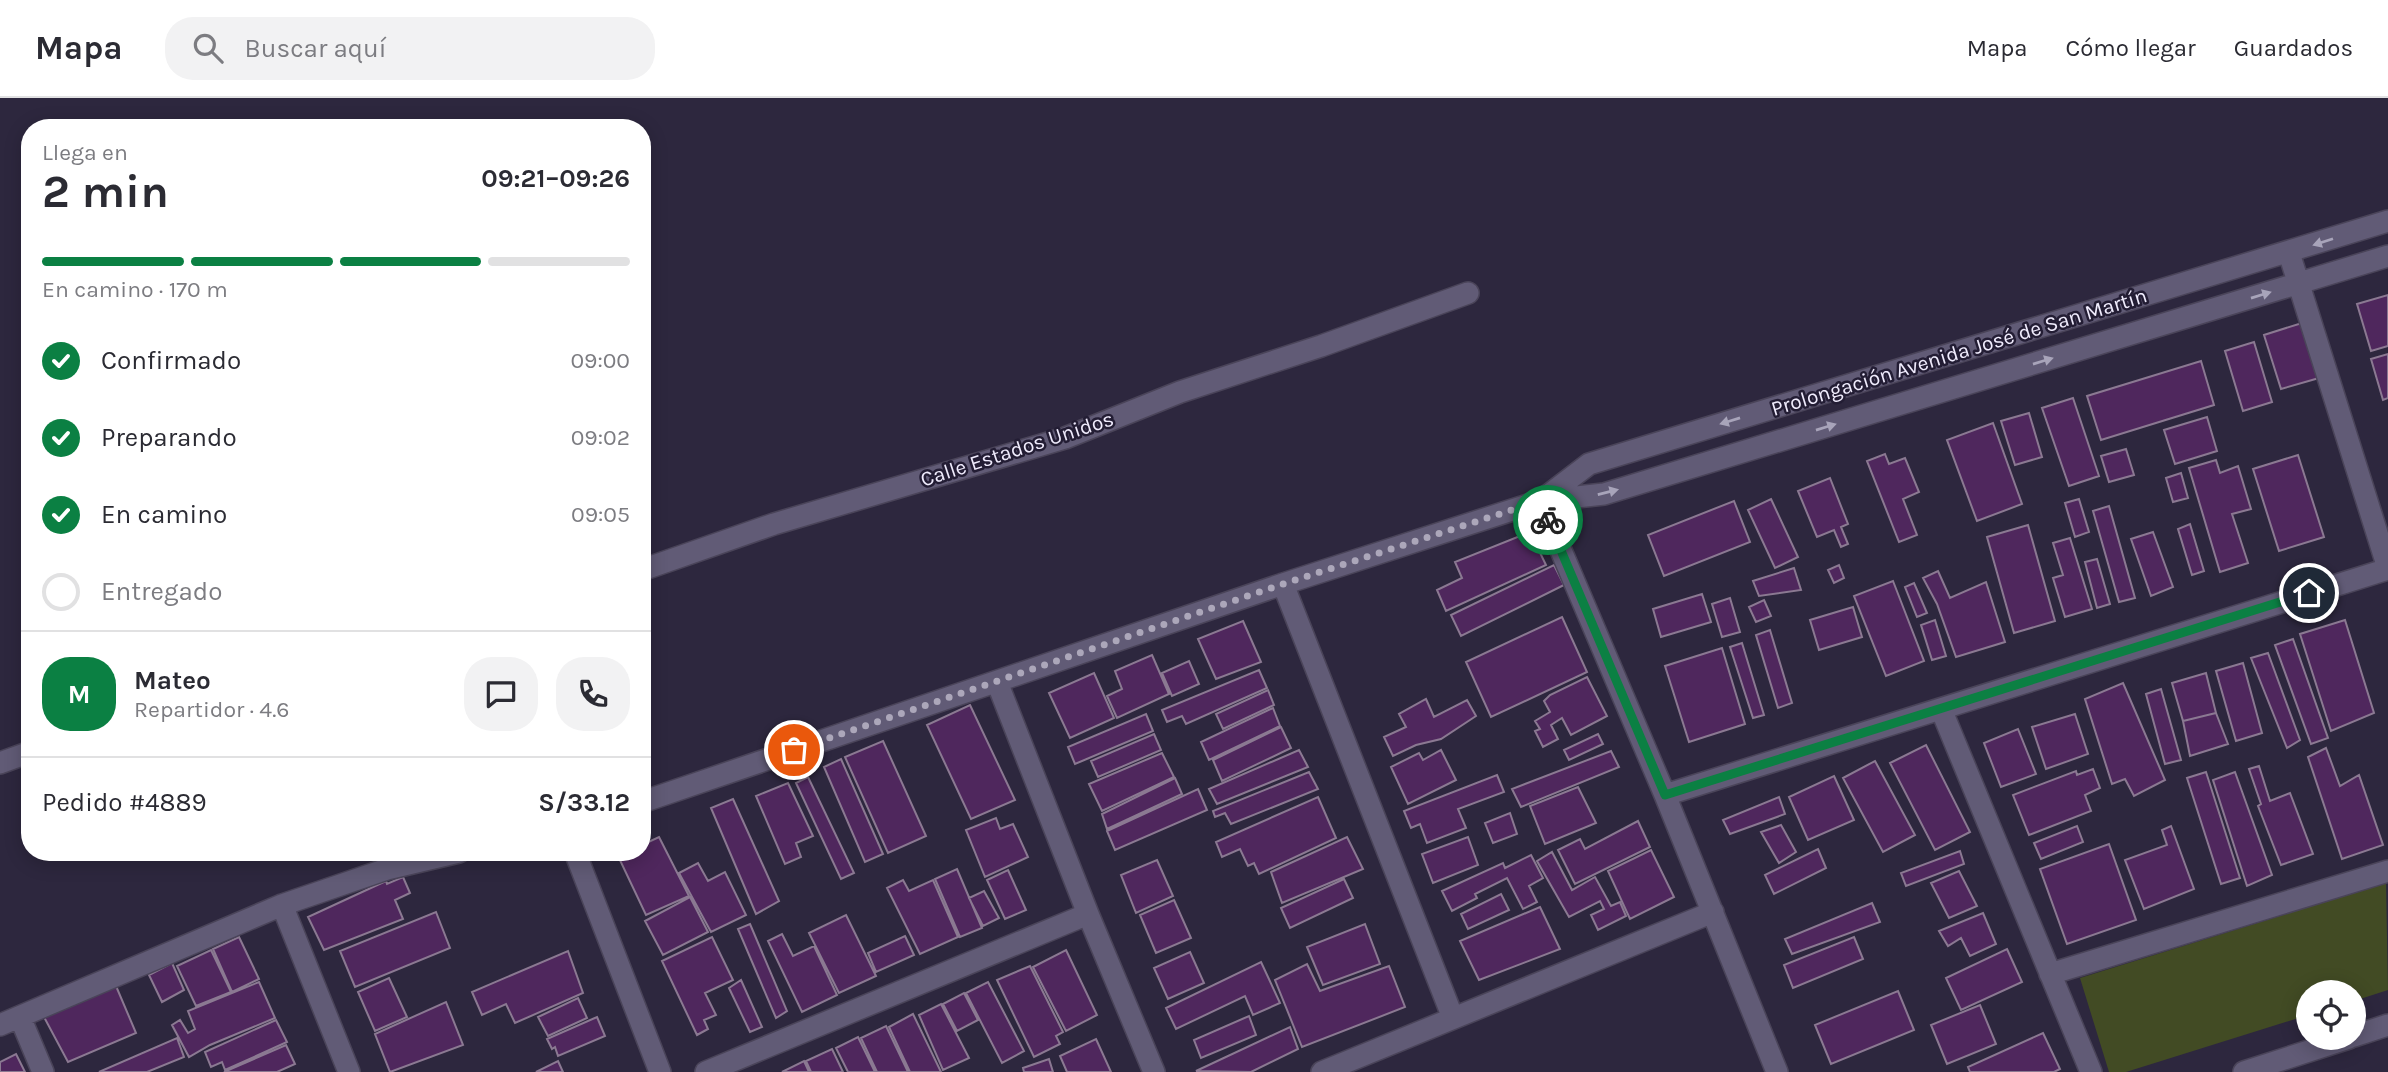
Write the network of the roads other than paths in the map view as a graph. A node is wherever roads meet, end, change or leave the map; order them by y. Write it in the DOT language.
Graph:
graph roads {
  1 [pos="2388,221"];
  2 [pos="2289,253"];
  3 [pos="2388,256"];
  4 [pos="2300,283"];
  5 [pos="1468,293"];
  6 [pos="1540,501"];
  7 [pos="651,567"];
  8 [pos="2388,568"];
  9 [pos="1283,584"];
  10 [pos="997,682"];
  11 [pos="1941,709"];
  12 [pos="21,755"];
  13 [pos="0,763"];
  14 [pos="1665,795"];
  15 [pos="651,799"];
  16 [pos="421,861"];
  17 [pos="578,861"];
  18 [pos="2388,871"];
  19 [pos="282,905"];
  20 [pos="1713,912"];
  21 [pos="1088,914"];
  22 [pos="2050,974"];
  23 [pos="20,1017"];
  24 [pos="1453,1018"];
  25 [pos="0,1025"];
  26 [pos="2388,1025"];
  27 [pos="2366,1032"];
  28 [pos="2311,1050"];
  29 [pos="43,1072"];
  30 [pos="349,1072"];
  31 [pos="660,1072"];
  32 [pos="706,1072"];
  33 [pos="1154,1072"];
  34 [pos="1322,1072"];
  35 [pos="1777,1072"];
  36 [pos="2091,1072"];
  37 [pos="2244,1072"];
  1 -- 2 [label="street, Prolongación Avenida José de San Martín, one-way"];
  2 -- 4 [label="street"];
  2 -- 6 [label="street, Prolongación Avenida José de San Martín, one-way"];
  3 -- 4 [label="street, Prolongación Avenida José de San Martín"];
  6 -- 4 [label="street, Prolongación Avenida José de San Martín, one-way"];
  4 -- 8 [label="street"];
  5 -- 7 [label="street, Calle Estados Unidos"];
  6 -- 9 [label="street, Prolongación Avenida José de San Martín"];
  6 -- 14 [label="street"];
  8 -- 11 [label="street"];
  9 -- 10 [label="street, Prolongación Avenida José de San Martín"];
  9 -- 24 [label="street"];
  10 -- 15 [label="street, Prolongación Avenida José de San Martín"];
  10 -- 21 [label="street"];
  11 -- 14 [label="street"];
  11 -- 22 [label="street"];
  12 -- 13 [label="street"];
  14 -- 20 [label="street"];
  16 -- 19 [label="street"];
  17 -- 31 [label="street"];
  18 -- 22 [label="street"];
  19 -- 23 [label="street"];
  19 -- 30 [label="street"];
  20 -- 24 [label="street"];
  20 -- 35 [label="street"];
  21 -- 32 [label="street"];
  21 -- 33 [label="street"];
  22 -- 36 [label="street"];
  23 -- 25 [label="street"];
  23 -- 29 [label="street"];
  24 -- 34 [label="street"];
  26 -- 27 [label="street"];
  28 -- 37 [label="street"];
}
